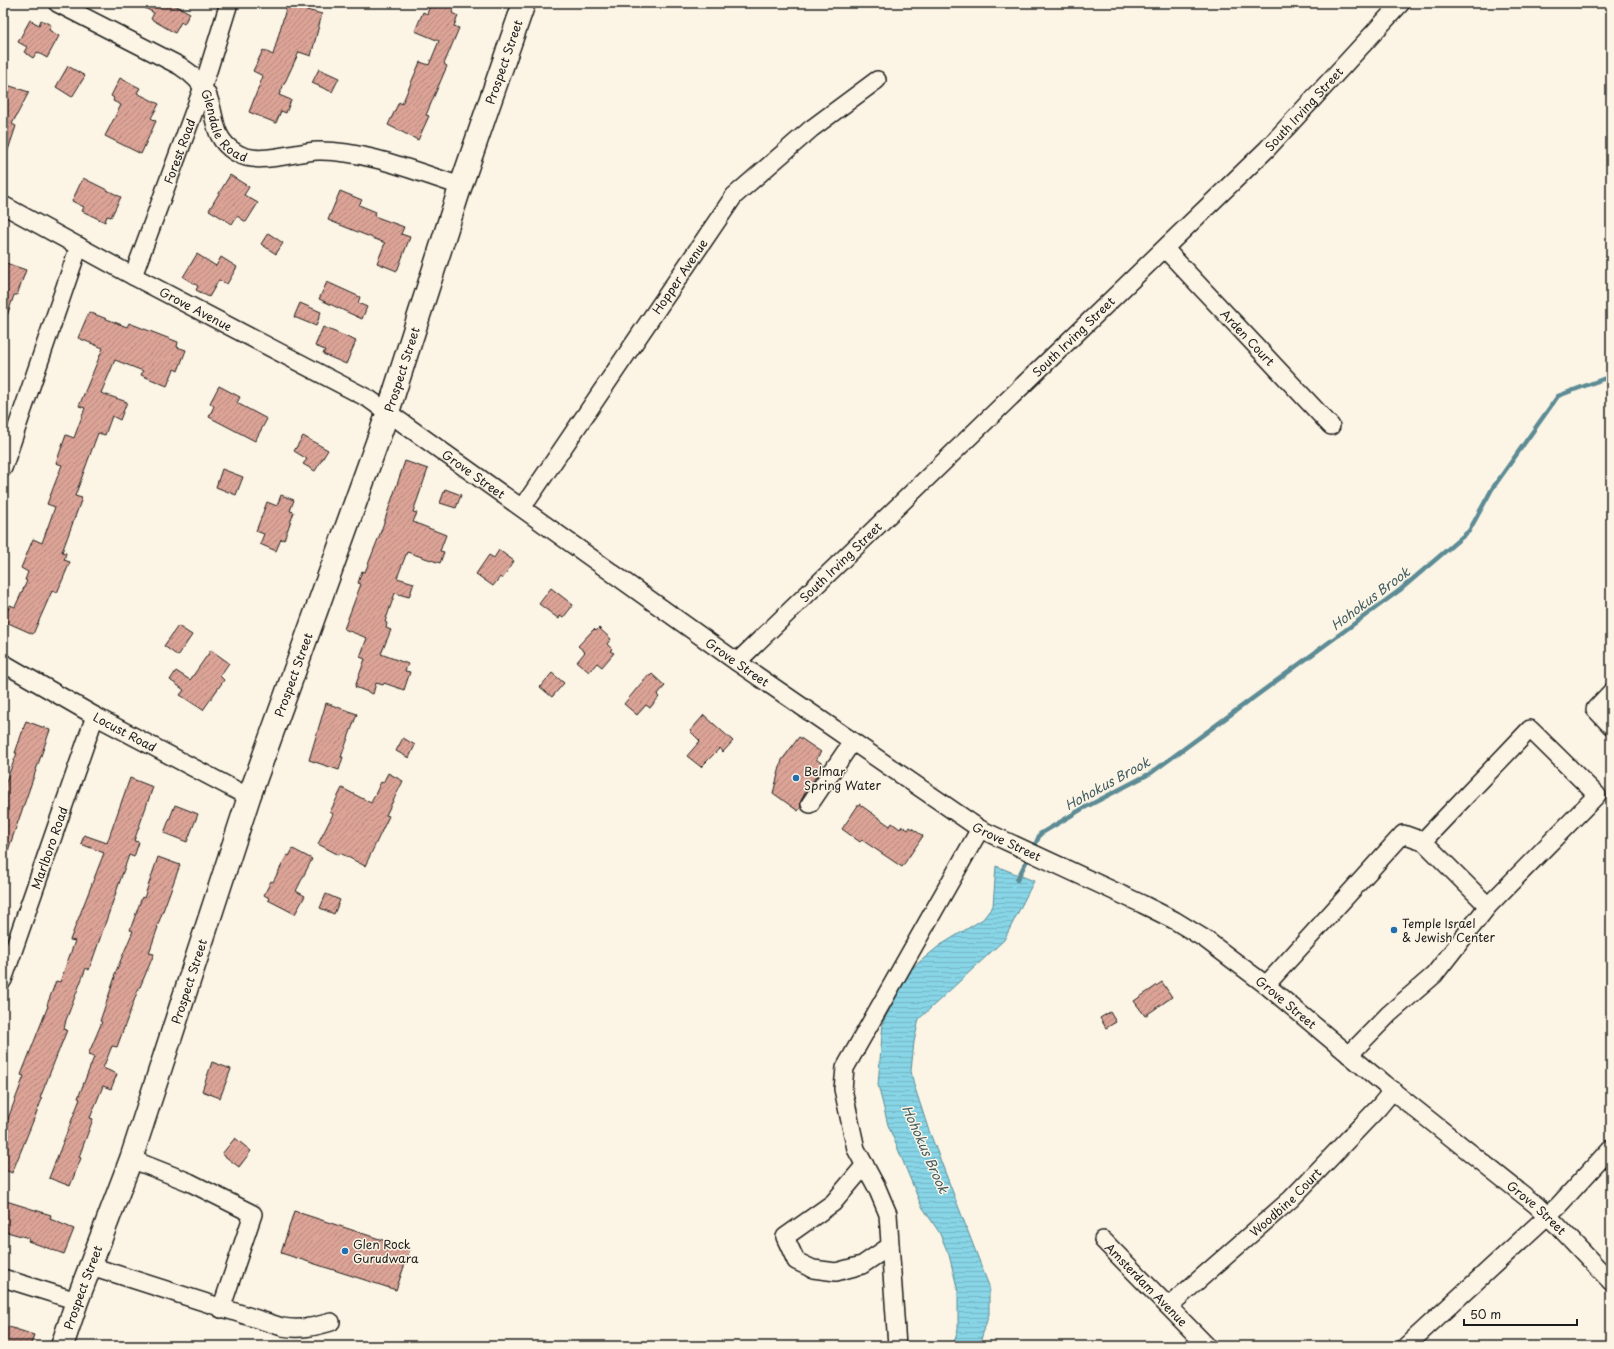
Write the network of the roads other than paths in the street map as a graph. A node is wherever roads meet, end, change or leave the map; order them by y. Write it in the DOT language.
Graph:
graph roads {
  1 [pos="57,3"];
  2 [pos="229,3"];
  3 [pos="524,3"];
  4 [pos="1401,3"];
  5 [pos="877,80"];
  6 [pos="203,87"];
  7 [pos="461,186"];
  8 [pos="3,205"];
  9 [pos="79,246"];
  10 [pos="1165,249"];
  11 [pos="133,276"];
  12 [pos="388,412"];
  13 [pos="1330,426"];
  14 [pos="3,468"];
  15 [pos="521,507"];
  16 [pos="737,662"];
  17 [pos="3,663"];
  18 [pos="1611,692"];
  19 [pos="95,716"];
  20 [pos="1611,726"];
  21 [pos="852,742"];
  22 [pos="249,797"];
  23 [pos="810,804"];
  24 [pos="980,829"];
  25 [pos="1423,841"];
  26 [pos="1488,906"];
  27 [pos="3,980"];
  28 [pos="1266,985"];
  29 [pos="1349,1054"];
  30 [pos="1393,1090"];
  31 [pos="1611,1148"];
  32 [pos="131,1159"];
  33 [pos="865,1165"];
  34 [pos="1548,1215"];
  35 [pos="1103,1240"];
  36 [pos="890,1246"];
  37 [pos="90,1266"];
  38 [pos="3,1278"];
  39 [pos="1611,1282"];
  40 [pos="77,1301"];
  41 [pos="1169,1306"];
  42 [pos="221,1309"];
  43 [pos="331,1322"];
  44 [pos="62,1346"];
  45 [pos="897,1346"];
  46 [pos="1208,1346"];
  47 [pos="1406,1346"];
  1 -- 6 [label="street, Glendale Road"];
  2 -- 6 [label="street, Forest Road"];
  3 -- 7 [label="main road, Prospect Street"];
  4 -- 10 [label="street, South Irving Street"];
  5 -- 15 [label="street, Hopper Avenue"];
  6 -- 7 [label="street, Glendale Road"];
  6 -- 11 [label="street, Forest Road"];
  7 -- 12 [label="main road, Prospect Street"];
  8 -- 9 [label="street, Grove Avenue"];
  9 -- 11 [label="street, Grove Avenue"];
  9 -- 14 [label="street"];
  10 -- 13 [label="street, Arden Court"];
  10 -- 16 [label="street, South Irving Street"];
  11 -- 12 [label="street, Grove Avenue"];
  12 -- 15 [label="street, Grove Street"];
  12 -- 22 [label="main road, Prospect Street"];
  15 -- 16 [label="street, Grove Street"];
  16 -- 21 [label="street, Grove Street"];
  17 -- 19 [label="street, Locust Road"];
  18 -- 20 [label="street"];
  19 -- 22 [label="street, Locust Road"];
  19 -- 27 [label="street, Marlboro Road"];
  21 -- 23 [label="street"];
  21 -- 24 [label="street, Grove Street"];
  22 -- 32 [label="main road, Prospect Street"];
  24 -- 28 [label="street, Grove Street"];
  24 -- 33 [label="street"];
  25 -- 26 [label="street"];
  25 -- 26 [label="street"];
  25 -- 28 [label="street"];
  26 -- 29 [label="street"];
  28 -- 29 [label="street, Grove Street"];
  29 -- 30 [label="street, Grove Street"];
  30 -- 34 [label="street, Grove Street"];
  30 -- 41 [label="street, Woodbine Court"];
  31 -- 34 [label="street"];
  32 -- 37 [label="main road, Prospect Street"];
  32 -- 42 [label="street"];
  33 -- 36 [label="street"];
  33 -- 36 [label="street"];
  34 -- 39 [label="street, Grove Street"];
  34 -- 47 [label="street"];
  35 -- 41 [label="street, Amsterdam Avenue"];
  36 -- 45 [label="street"];
  37 -- 40 [label="main road, Prospect Street"];
  37 -- 42 [label="street"];
  38 -- 40 [label="street"];
  40 -- 44 [label="main road, Prospect Street"];
  41 -- 46 [label="street, Amsterdam Avenue"];
  42 -- 43 [label="street"];
}
